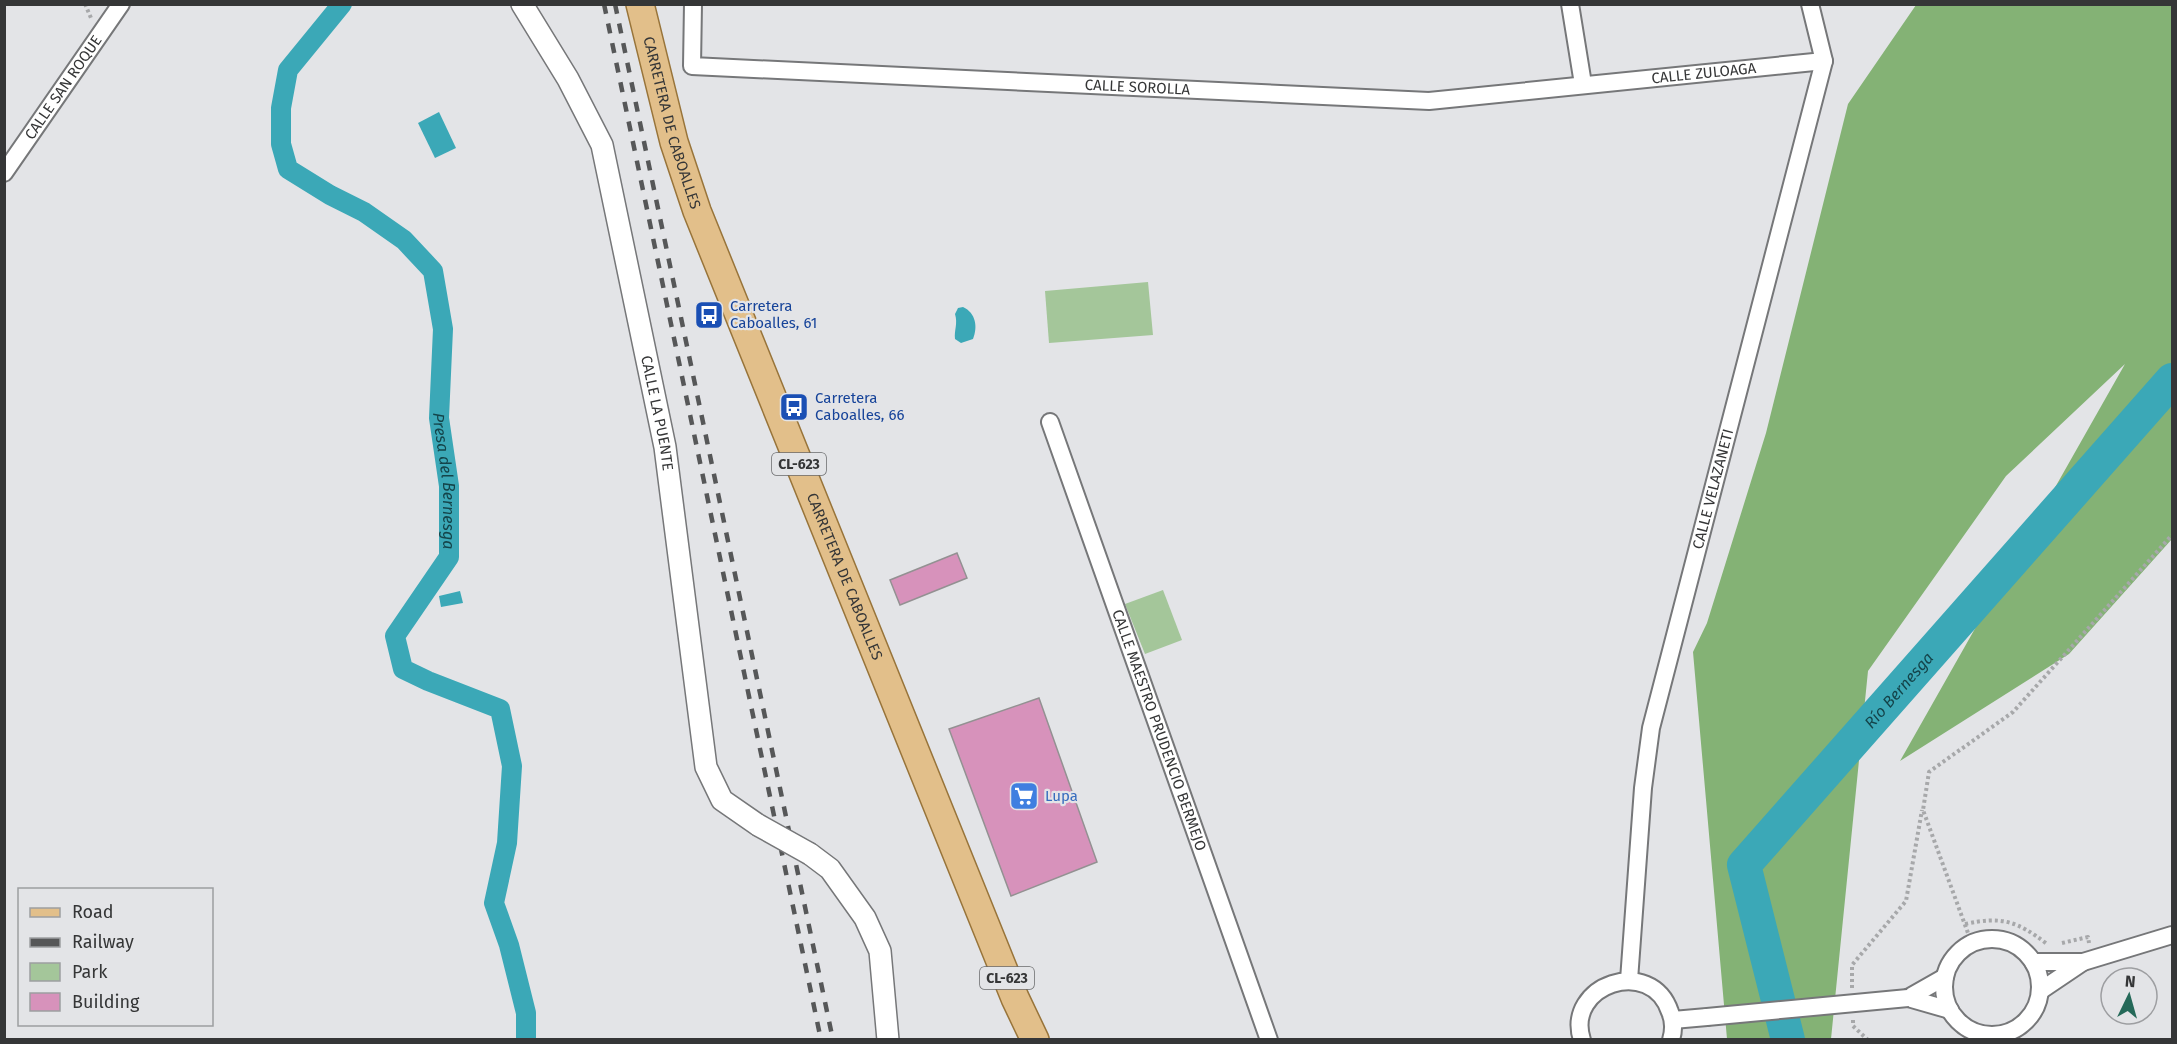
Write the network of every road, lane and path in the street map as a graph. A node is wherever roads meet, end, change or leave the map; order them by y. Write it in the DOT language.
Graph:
graph roads {
  1 [pos="121,4"];
  2 [pos="522,4"];
  3 [pos="640,4"];
  4 [pos="693,4"];
  5 [pos="1570,4"];
  6 [pos="1810,4"];
  7 [pos="1824,61"];
  8 [pos="1583,84"];
  9 [pos="4,173"];
  10 [pos="1050,422"];
  11 [pos="2172,535"];
  12 [pos="1923,810"];
  13 [pos="2172,935"];
  14 [pos="1972,944"];
  15 [pos="2033,962"];
  16 [pos="2083,962"];
  17 [pos="1945,976"];
  18 [pos="1629,980"];
  19 [pos="2040,991"];
  20 [pos="1852,996"];
  21 [pos="1908,998"];
  22 [pos="1950,1010"];
  23 [pos="1853,1016"];
  24 [pos="1673,1020"];
  25 [pos="1576,1038"];
  26 [pos="888,1040"];
  27 [pos="1035,1040"];
  28 [pos="1269,1040"];
  29 [pos="1671,1040"];
  30 [pos="1868,1040"];
  1 -- 9 [label="street, CALLE SAN ROQUE"];
  2 -- 26 [label="street, CALLE LA PUENTE, bridge"];
  3 -- 27 [label="main road, CARRETERA DE CABOALLES / CL-623"];
  4 -- 8 [label="street, CALLE SOROLLA"];
  5 -- 8 [label="street"];
  6 -- 7 [label="street, CALLE VELAZANETI"];
  7 -- 8 [label="street, CALLE ZULOAGA"];
  7 -- 18 [label="street, CALLE VELAZANETI"];
  10 -- 28 [label="street, CALLE MAESTRO PRUDENCIO BERMEJO"];
  11 -- 12 [label="path"];
  12 -- 14 [label="path"];
  12 -- 20 [label="path"];
  13 -- 16 [label="street"];
  14 -- 15 [label="street"];
  14 -- 17 [label="street"];
  15 -- 16 [label="street"];
  15 -- 19 [label="street"];
  16 -- 19 [label="street"];
  17 -- 21 [label="street"];
  17 -- 22 [label="street"];
  18 -- 24 [label="street"];
  18 -- 25 [label="street"];
  19 -- 22 [label="street"];
  21 -- 22 [label="street"];
  21 -- 24 [label="street, bridge"];
  23 -- 30 [label="path"];
  24 -- 29 [label="street"];
}
